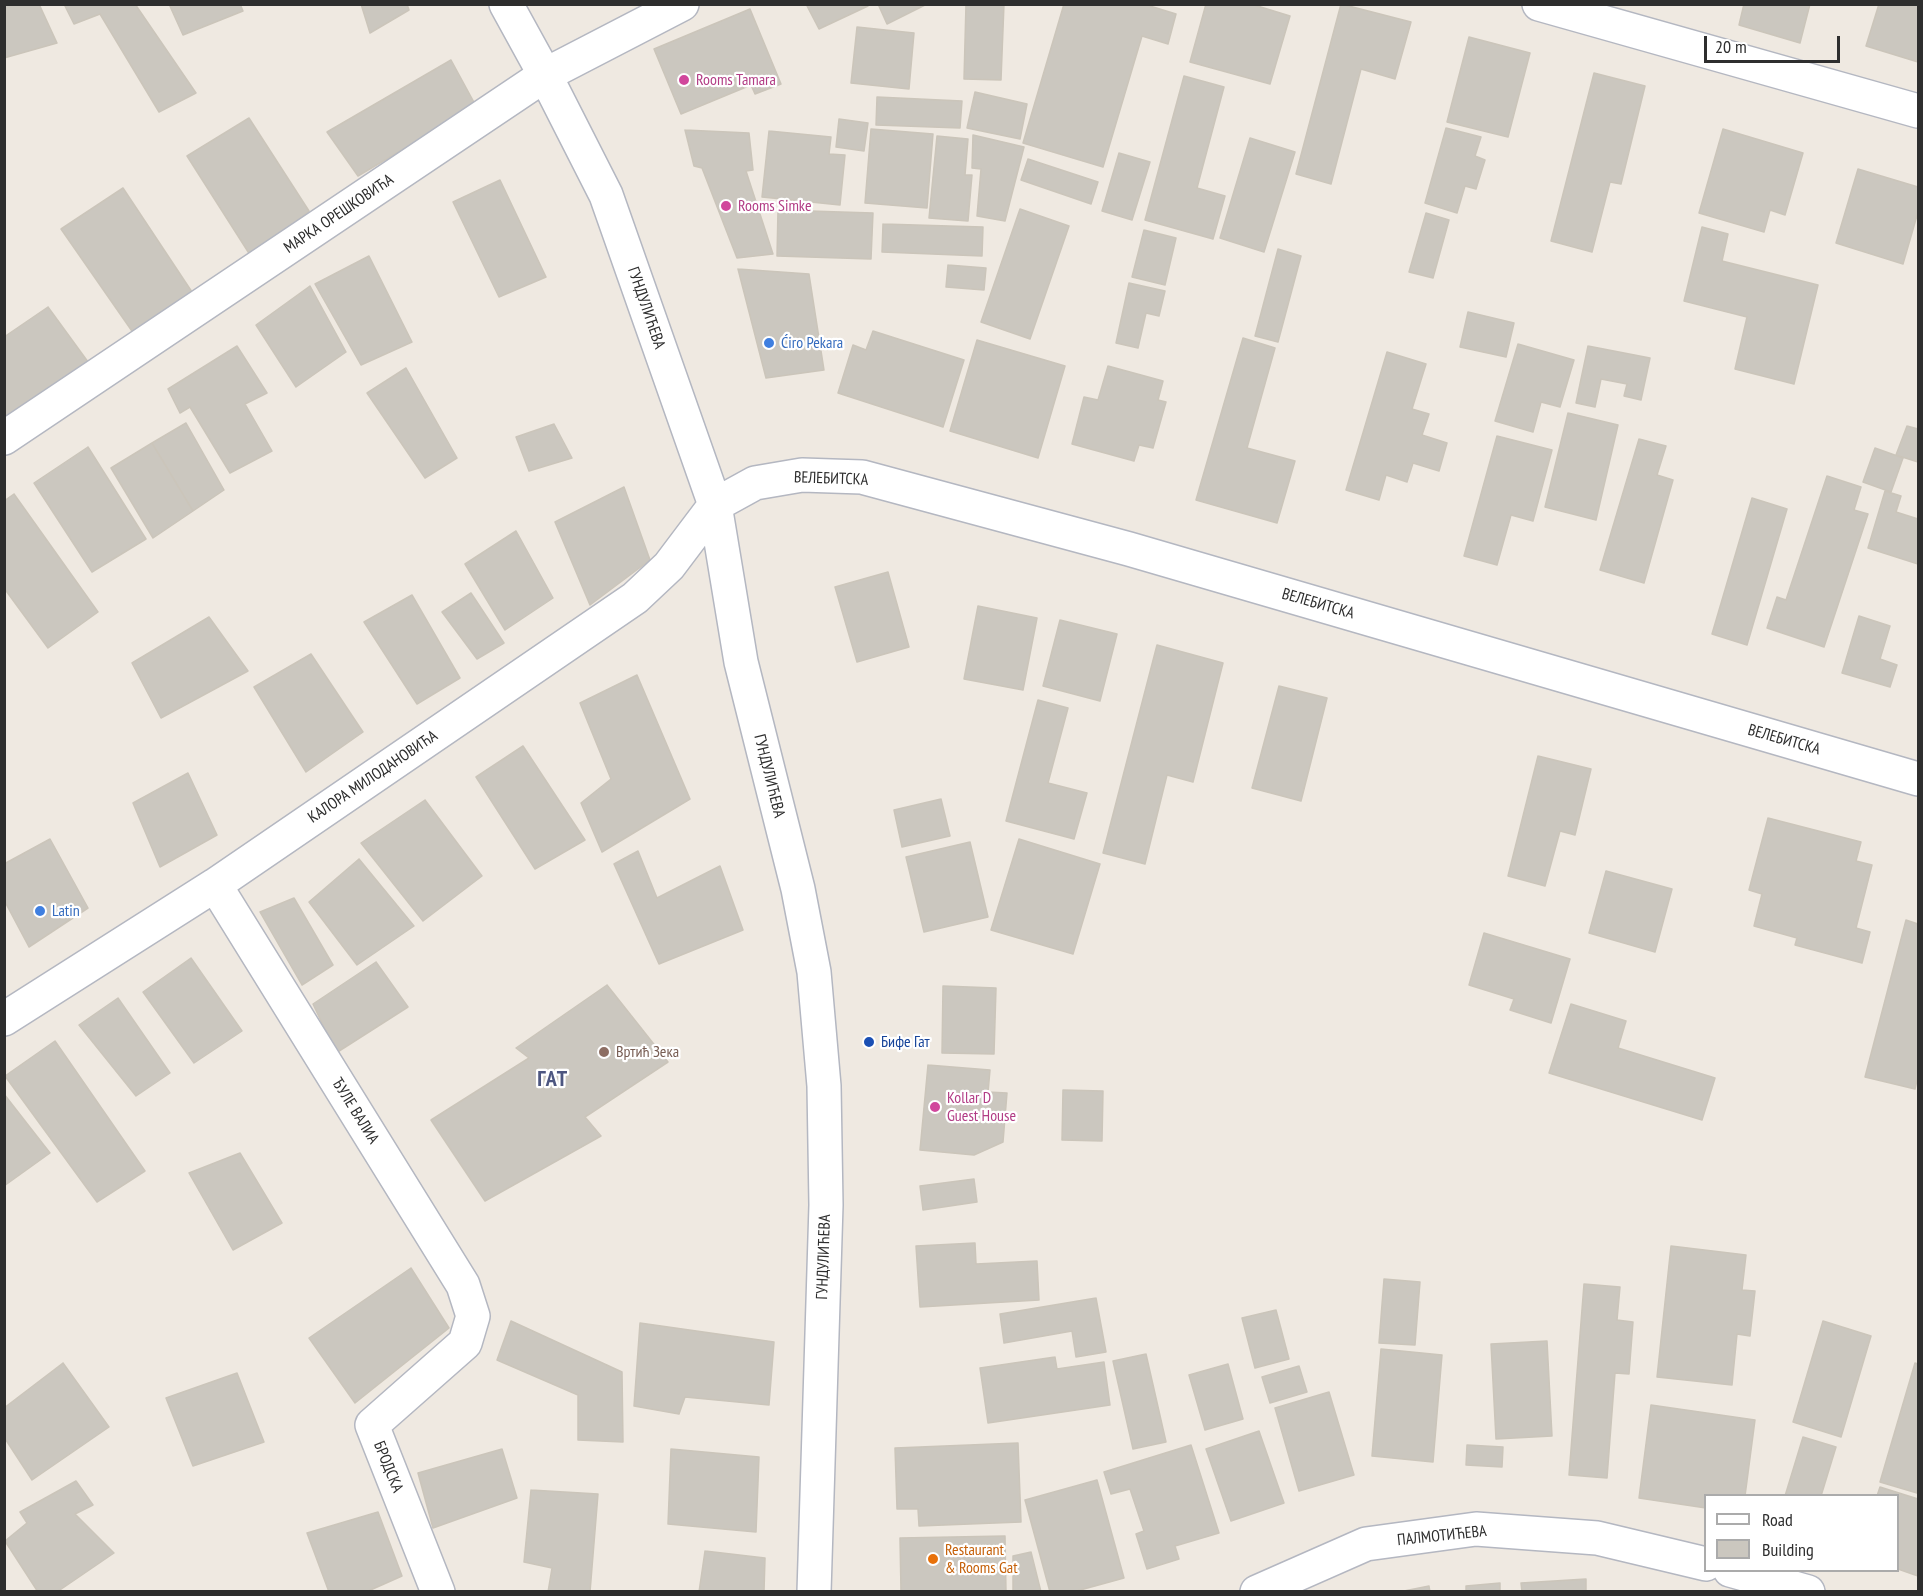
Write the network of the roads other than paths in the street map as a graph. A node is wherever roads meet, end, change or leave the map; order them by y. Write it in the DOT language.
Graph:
graph roads {
  1 [pos="506,4"];
  2 [pos="682,4"];
  3 [pos="1539,4"];
  4 [pos="545,75"];
  5 [pos="1918,111"];
  6 [pos="4,438"];
  7 [pos="715,505"];
  8 [pos="1918,779"];
  9 [pos="215,885"];
  10 [pos="4,1019"];
  11 [pos="465,1343"];
  12 [pos="1704,1564"];
  13 [pos="1737,1572"];
  14 [pos="438,1592"];
  15 [pos="814,1592"];
  16 [pos="1257,1592"];
  17 [pos="1808,1592"];
  1 -- 4 [label="street, ГУНДУЛИЋЕВА"];
  2 -- 4 [label="street, МАРКА ОРЕШКОВИЋА"];
  3 -- 5 [label="street"];
  4 -- 6 [label="street, МАРКА ОРЕШКОВИЋА"];
  4 -- 7 [label="street, ГУНДУЛИЋЕВА"];
  7 -- 8 [label="street, ВЕЛЕБИТСКА"];
  7 -- 9 [label="street, КАЛОРА МИЛОДАНОВИЋА"];
  7 -- 15 [label="street, ГУНДУЛИЋЕВА"];
  9 -- 10 [label="street, КАЛОРА МИЛОДАНОВИЋА"];
  9 -- 11 [label="street, ЂУЛЕ ВАЛИА"];
  11 -- 14 [label="street, БРОДСКА"];
  12 -- 16 [label="street, ПАЛМОТИЋЕВА"];
  13 -- 17 [label="street"];
}
